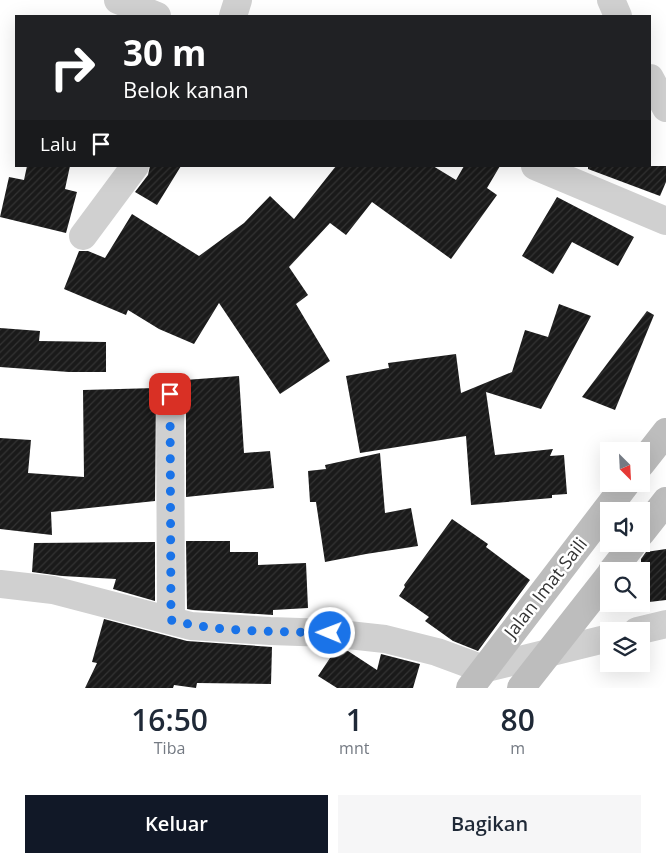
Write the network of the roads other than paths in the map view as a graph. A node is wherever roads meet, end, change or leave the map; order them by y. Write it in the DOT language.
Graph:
graph roads {
  1 [pos="118,0"];
  2 [pos="238,0"];
  3 [pos="611,0"];
  4 [pos="156,15"];
  5 [pos="233,15"];
  6 [pos="618,15"];
  7 [pos="651,80"];
  8 [pos="666,108"];
  9 [pos="134,167"];
  10 [pos="537,167"];
  11 [pos="666,222"];
  12 [pos="83,236"];
  13 [pos="170,394"];
  14 [pos="666,432"];
  15 [pos="650,452"];
  16 [pos="620,492"];
  17 [pos="666,501"];
  18 [pos="650,521"];
  19 [pos="627,552"];
  20 [pos="619,562"];
  21 [pos="0,584"];
  22 [pos="600,588"];
  23 [pos="171,620"];
  24 [pos="666,624"];
  25 [pos="650,628"];
  26 [pos="600,640"];
  27 [pos="551,651"];
  28 [pos="477,679"];
  29 [pos="521,688"];
  1 -- 4 [label="street"];
  2 -- 5 [label="street"];
  3 -- 6 [label="street"];
  7 -- 8 [label="street"];
  9 -- 12 [label="street"];
  10 -- 11 [label="street"];
  13 -- 23 [label="street"];
  14 -- 15 [label="main road"];
  16 -- 28 [label="main road, Jalan Imat Saili"];
  17 -- 18 [label="main road"];
  19 -- 20 [label="main road"];
  21 -- 23 [label="street"];
  22 -- 27 [label="main road"];
  23 -- 28 [label="street"];
  24 -- 25 [label="street"];
  26 -- 27 [label="street"];
  27 -- 28 [label="street"];
  27 -- 29 [label="main road"];
}
